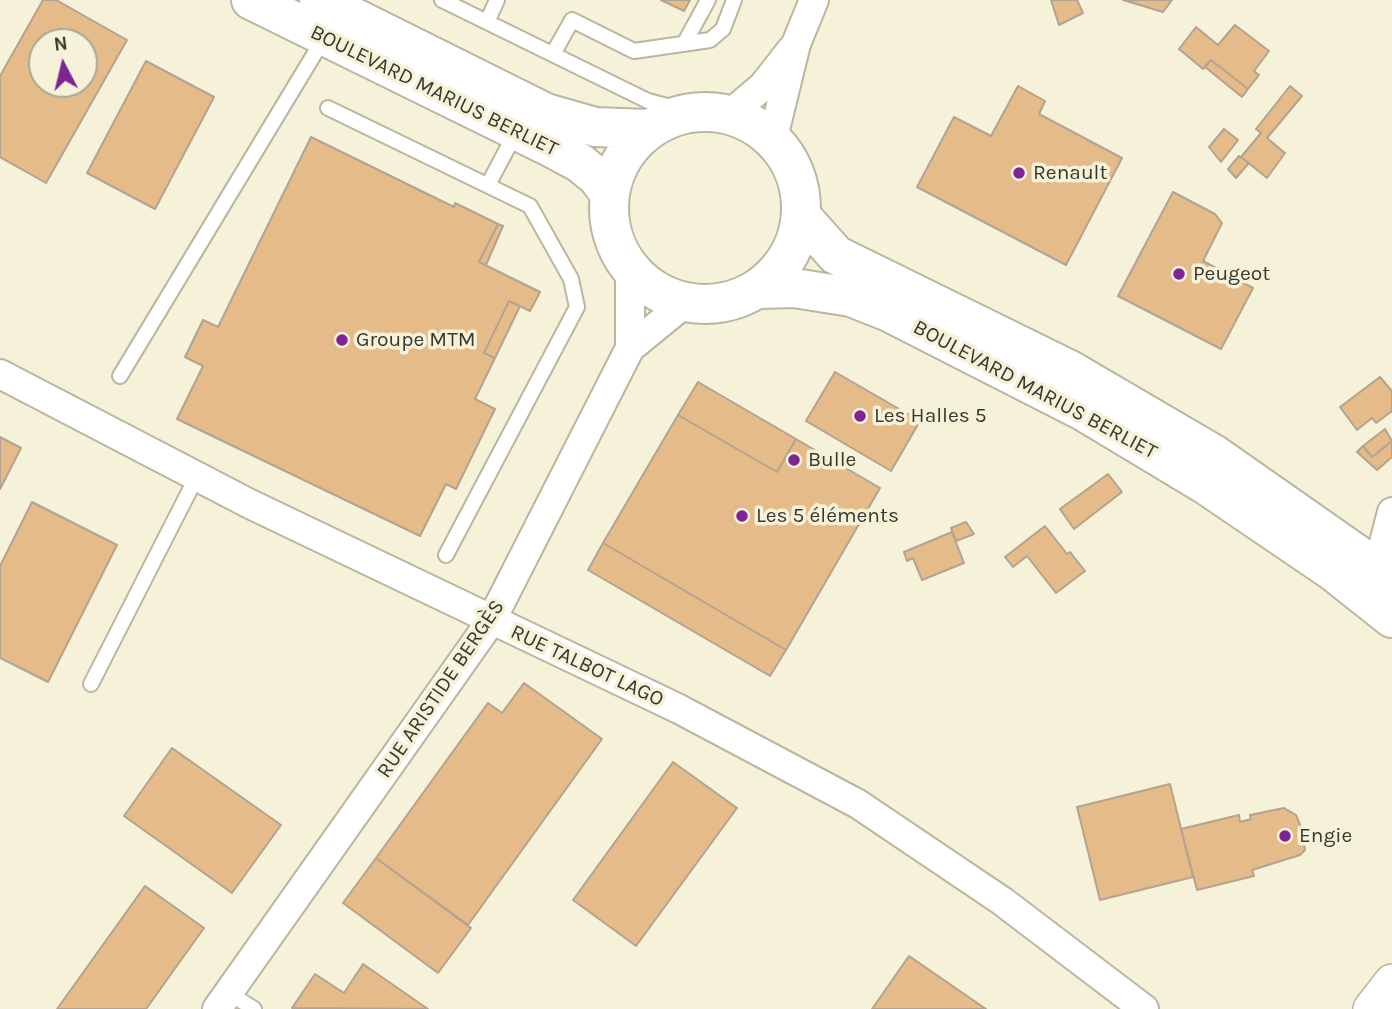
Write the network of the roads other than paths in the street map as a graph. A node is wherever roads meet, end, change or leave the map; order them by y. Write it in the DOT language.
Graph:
graph roads {
  1 [pos="251,0"];
  2 [pos="442,0"];
  3 [pos="497,0"];
  4 [pos="708,0"];
  5 [pos="734,0"];
  6 [pos="814,0"];
  7 [pos="322,18"];
  8 [pos="487,22"];
  9 [pos="684,44"];
  10 [pos="796,44"];
  11 [pos="553,54"];
  12 [pos="328,108"];
  13 [pos="690,112"];
  14 [pos="730,114"];
  15 [pos="648,130"];
  16 [pos="517,131"];
  17 [pos="773,138"];
  18 [pos="488,185"];
  19 [pos="609,192"];
  20 [pos="802,217"];
  21 [pos="630,270"];
  22 [pos="760,289"];
  23 [pos="685,303"];
  24 [pos="630,348"];
  25 [pos="0,374"];
  26 [pos="120,376"];
  27 [pos="197,476"];
  28 [pos="1392,512"];
  29 [pos="446,555"];
  30 [pos="1388,576"];
  31 [pos="1392,618"];
  32 [pos="491,621"];
  33 [pos="91,684"];
  34 [pos="1392,982"];
  35 [pos="223,1001"];
  36 [pos="254,1009"];
  37 [pos="1144,1009"];
  38 [pos="1371,1009"];
  1 -- 7 [label="main road, BOULEVARD MARIUS BERLIET"];
  2 -- 8 [label="lane"];
  3 -- 8 [label="lane"];
  4 -- 9 [label="lane"];
  5 -- 9 [label="lane"];
  6 -- 10 [label="street"];
  7 -- 15 [label="main road, BOULEVARD MARIUS BERLIET"];
  7 -- 16 [label="main road, BOULEVARD MARIUS BERLIET"];
  7 -- 26 [label="lane"];
  8 -- 11 [label="lane"];
  9 -- 11 [label="lane"];
  10 -- 14 [label="street"];
  10 -- 17 [label="street"];
  11 -- 13 [label="lane"];
  12 -- 18 [label="lane"];
  13 -- 14 [label="main road"];
  13 -- 15 [label="main road"];
  14 -- 17 [label="main road"];
  15 -- 19 [label="main road"];
  16 -- 18 [label="lane"];
  16 -- 19 [label="main road, BOULEVARD MARIUS BERLIET"];
  17 -- 20 [label="main road"];
  18 -- 29 [label="lane"];
  19 -- 21 [label="main road"];
  20 -- 22 [label="main road"];
  20 -- 30 [label="main road, BOULEVARD MARIUS BERLIET"];
  21 -- 23 [label="main road"];
  21 -- 24 [label="street, RUE ARISTIDE BERGÈS"];
  22 -- 23 [label="main road"];
  22 -- 31 [label="main road, BOULEVARD MARIUS BERLIET"];
  23 -- 24 [label="street, RUE ARISTIDE BERGÈS"];
  24 -- 32 [label="street, RUE ARISTIDE BERGÈS"];
  25 -- 27 [label="street, RUE TALBOT LAGO"];
  27 -- 32 [label="street, RUE TALBOT LAGO"];
  27 -- 33 [label="lane"];
  28 -- 30 [label="street"];
  32 -- 35 [label="street, RUE ARISTIDE BERGÈS"];
  32 -- 37 [label="street, RUE TALBOT LAGO"];
  34 -- 38 [label="street"];
  35 -- 36 [label="lane"];
}
